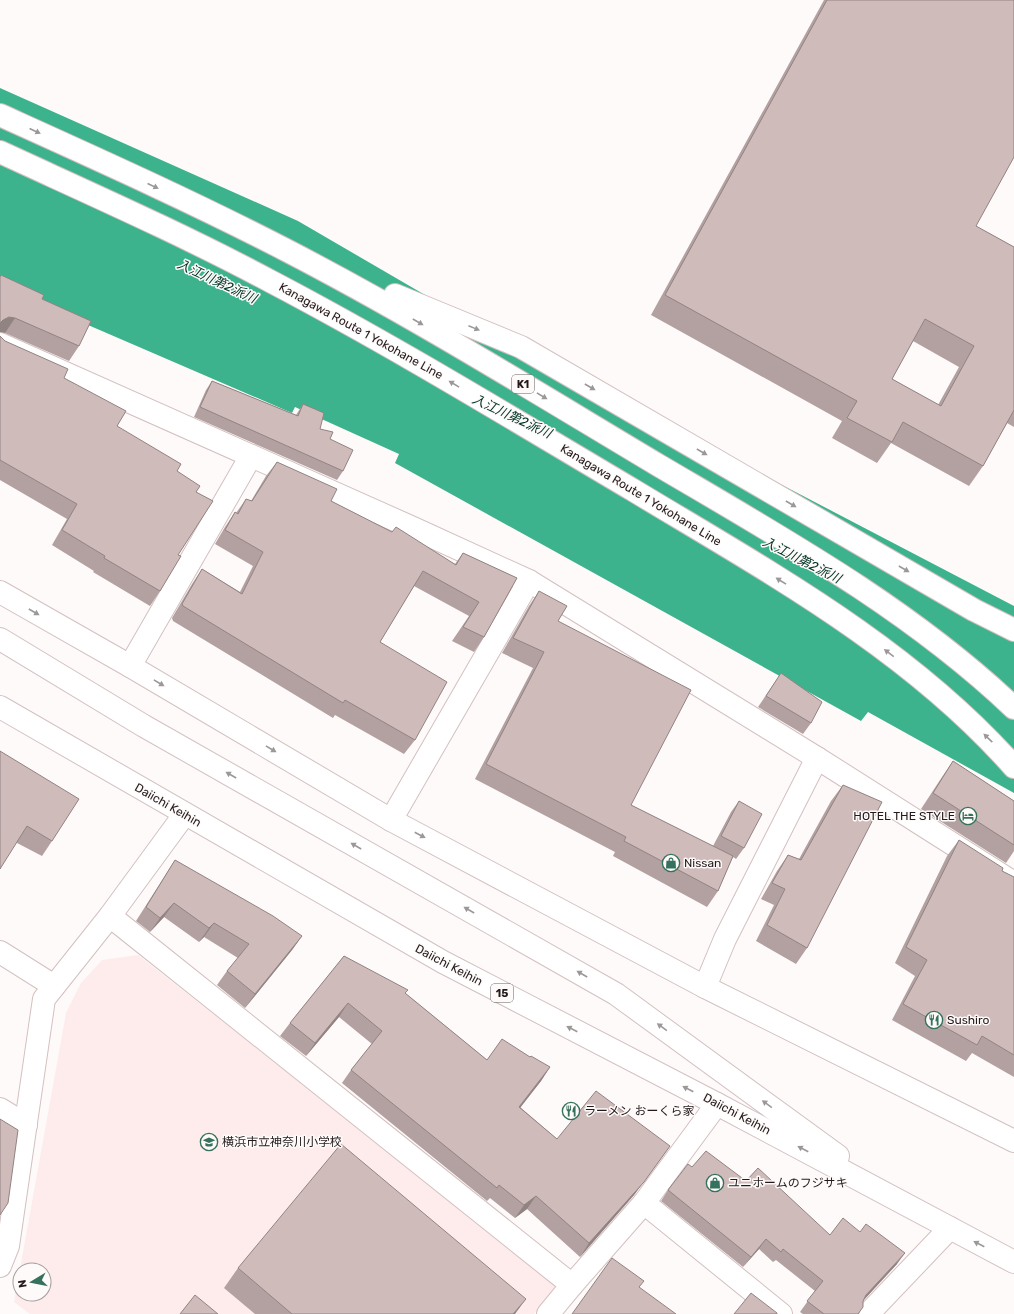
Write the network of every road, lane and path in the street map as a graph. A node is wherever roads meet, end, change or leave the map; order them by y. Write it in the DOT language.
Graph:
graph roads {
  1 [pos="0,115"];
  2 [pos="0,152"];
  3 [pos="283,248"];
  4 [pos="0,344"];
  5 [pos="251,456"];
  6 [pos="528,582"];
  7 [pos="0,592"];
  8 [pos="1014,630"];
  9 [pos="0,639"];
  10 [pos="130,666"];
  11 [pos="0,707"];
  12 [pos="1014,708"];
  13 [pos="817,758"];
  14 [pos="1014,767"];
  15 [pos="184,815"];
  16 [pos="391,820"];
  17 [pos="1014,883"];
  18 [pos="110,916"];
  19 [pos="0,952"];
  20 [pos="54,986"];
  21 [pos="705,987"];
  22 [pos="718,1104"];
  23 [pos="0,1109"];
  24 [pos="26,1125"];
  25 [pos="1014,1141"];
  26 [pos="900,1201"];
  27 [pos="644,1203"];
  28 [pos="950,1228"];
  29 [pos="1014,1262"];
  30 [pos="0,1266"];
  31 [pos="572,1284"];
  32 [pos="548,1314"];
  33 [pos="781,1314"];
  34 [pos="868,1314"];
  1 -- 3 [label="main road, K1, one-way"];
  14 -- 2 [label="main road, Kanagawa Route 1 Yokohane Line, one-way"];
  3 -- 8 [label="main road, one-way"];
  3 -- 12 [label="main road, K1, one-way"];
  4 -- 5 [label="main road"];
  5 -- 6 [label="main road"];
  5 -- 10 [label="main road"];
  6 -- 13 [label="main road"];
  6 -- 16 [label="main road"];
  7 -- 10 [label="main road, one-way"];
  26 -- 9 [label="main road, one-way"];
  10 -- 16 [label="main road, one-way"];
  11 -- 15 [label="main road, Daiichi Keihin / 15"];
  13 -- 17 [label="main road"];
  13 -- 21 [label="main road"];
  15 -- 18 [label="main road"];
  22 -- 15 [label="main road, Daiichi Keihin / 15, one-way"];
  16 -- 21 [label="main road, one-way"];
  18 -- 20 [label="main road"];
  18 -- 31 [label="main road"];
  19 -- 20 [label="main road"];
  20 -- 24 [label="main road"];
  21 -- 25 [label="main road"];
  26 -- 22 [label="main road, Daiichi Keihin / 15, one-way"];
  22 -- 27 [label="main road"];
  23 -- 24 [label="main road"];
  24 -- 30 [label="main road"];
  26 -- 28 [label="main road, Daiichi Keihin / 15"];
  27 -- 31 [label="main road"];
  27 -- 33 [label="main road"];
  29 -- 28 [label="main road, Daiichi Keihin / 15, one-way"];
  28 -- 34 [label="main road"];
  31 -- 32 [label="main road"];
}
